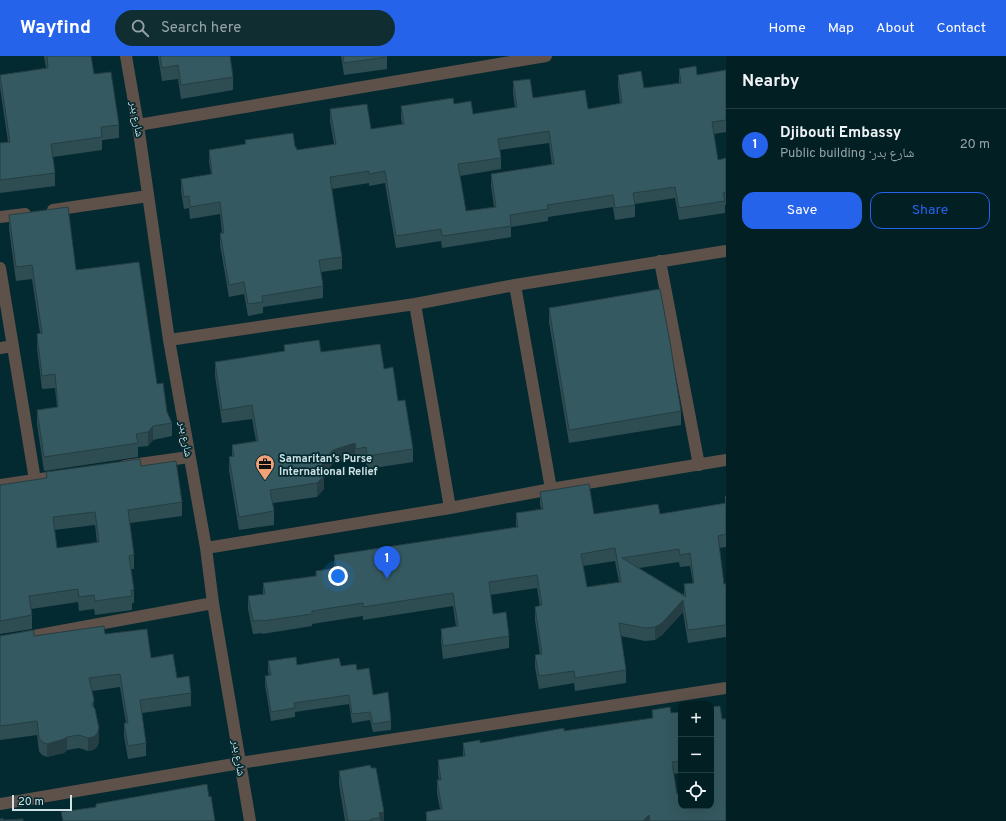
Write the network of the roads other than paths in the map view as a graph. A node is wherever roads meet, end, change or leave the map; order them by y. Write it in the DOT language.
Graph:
graph roads {
  1 [pos="126,56"];
  2 [pos="546,56"];
  3 [pos="138,125"];
  4 [pos="148,196"];
  5 [pos="0,217"];
  6 [pos="726,251"];
  7 [pos="660,261"];
  8 [pos="0,268"];
  9 [pos="515,285"];
  10 [pos="415,304"];
  11 [pos="169,340"];
  12 [pos="13,346"];
  13 [pos="0,348"];
  14 [pos="189,456"];
  15 [pos="726,460"];
  16 [pos="699,465"];
  17 [pos="112,468"];
  18 [pos="74,474"];
  19 [pos="35,480"];
  20 [pos="0,486"];
  21 [pos="551,489"];
  22 [pos="450,508"];
  23 [pos="206,548"];
  24 [pos="213,603"];
  25 [pos="0,642"];
  26 [pos="726,688"];
  27 [pos="240,763"];
  28 [pos="0,804"];
  29 [pos="250,821"];
  1 -- 3 [label="street, شارع بدر"];
  2 -- 3 [label="street"];
  3 -- 4 [label="street, شارع بدر"];
  4 -- 5 [label="street"];
  4 -- 11 [label="street, شارع بدر"];
  6 -- 7 [label="street"];
  7 -- 9 [label="street"];
  7 -- 16 [label="street"];
  8 -- 12 [label="street"];
  9 -- 10 [label="street"];
  9 -- 21 [label="street"];
  10 -- 11 [label="street"];
  10 -- 22 [label="street"];
  11 -- 14 [label="street, شارع بدر"];
  12 -- 13 [label="street"];
  12 -- 19 [label="street"];
  14 -- 17 [label="street"];
  14 -- 23 [label="street, شارع بدر"];
  15 -- 16 [label="street"];
  16 -- 21 [label="street"];
  18 -- 19 [label="street"];
  19 -- 20 [label="street"];
  21 -- 22 [label="street"];
  22 -- 23 [label="street"];
  23 -- 24 [label="street, شارع بدر"];
  24 -- 25 [label="street"];
  24 -- 27 [label="street, شارع بدر"];
  26 -- 27 [label="street"];
  27 -- 28 [label="street"];
  27 -- 29 [label="street, شارع بدر"];
}
